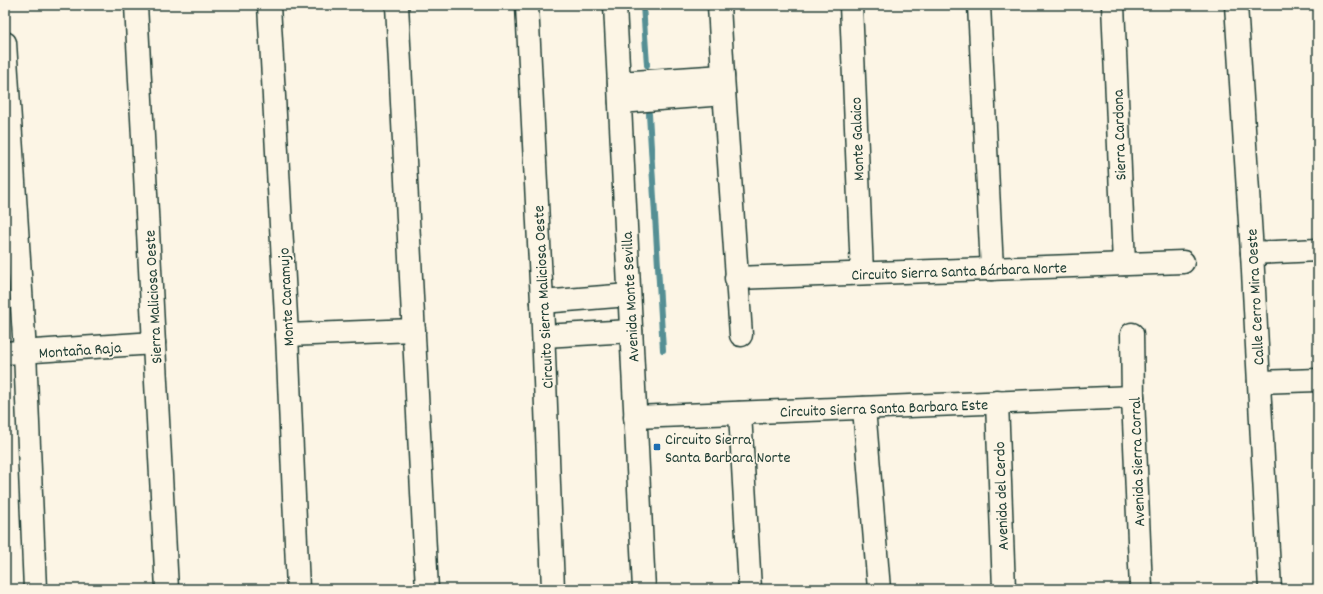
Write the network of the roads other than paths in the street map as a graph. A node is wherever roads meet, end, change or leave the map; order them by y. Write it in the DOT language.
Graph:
graph roads {
  1 [pos="136,5"];
  2 [pos="269,5"];
  3 [pos="397,5"];
  4 [pos="526,5"];
  5 [pos="615,5"];
  6 [pos="719,5"];
  7 [pos="851,5"];
  8 [pos="979,5"];
  9 [pos="1113,5"];
  10 [pos="1236,5"];
  11 [pos="5,43"];
  12 [pos="723,85"];
  13 [pos="619,92"];
  14 [pos="1318,250"];
  15 [pos="1252,253"];
  16 [pos="1182,262"];
  17 [pos="1124,264"];
  18 [pos="992,269"];
  19 [pos="862,273"];
  20 [pos="736,278"];
  21 [pos="629,295"];
  22 [pos="542,302"];
  23 [pos="414,330"];
  24 [pos="631,331"];
  25 [pos="1132,334"];
  26 [pos="287,335"];
  27 [pos="741,335"];
  28 [pos="544,336"];
  29 [pos="154,343"];
  30 [pos="15,353"];
  31 [pos="1318,380"];
  32 [pos="1259,382"];
  33 [pos="1133,396"];
  34 [pos="997,402"];
  35 [pos="864,408"];
  36 [pos="740,413"];
  37 [pos="635,417"];
  38 [pos="34,589"];
  39 [pos="167,589"];
  40 [pos="298,589"];
  41 [pos="427,589"];
  42 [pos="553,589"];
  43 [pos="644,589"];
  44 [pos="750,589"];
  45 [pos="879,589"];
  46 [pos="1004,589"];
  47 [pos="1141,589"];
  48 [pos="1270,589"];
  1 -- 29 [label="street, Sierra Maliciosa Oeste"];
  2 -- 26 [label="street, Monte Caramujo"];
  3 -- 23 [label="street"];
  4 -- 22 [label="street, Circuito Sierra Maliciosa Oeste"];
  5 -- 13 [label="street, Avenida Monte Sevilla"];
  6 -- 12 [label="street"];
  7 -- 19 [label="street, Monte Galaico"];
  8 -- 18 [label="street"];
  9 -- 17 [label="street, Sierra Cardona"];
  10 -- 15 [label="street, Calle Cerro Mira Oeste"];
  11 -- 30 [label="street"];
  12 -- 13 [label="street"];
  12 -- 20 [label="street"];
  13 -- 21 [label="street, Avenida Monte Sevilla"];
  14 -- 15 [label="street"];
  15 -- 32 [label="street, Calle Cerro Mira Oeste"];
  16 -- 17 [label="street, Circuito Sierra Santa Bárbara Norte"];
  17 -- 18 [label="street, Circuito Sierra Santa Bárbara Norte"];
  18 -- 19 [label="street, Circuito Sierra Santa Bárbara Norte"];
  19 -- 20 [label="street, Circuito Sierra Santa Bárbara Norte"];
  20 -- 27 [label="street"];
  21 -- 22 [label="street"];
  21 -- 24 [label="street, Avenida Monte Sevilla"];
  22 -- 28 [label="street, Circuito Sierra Maliciosa Oeste"];
  23 -- 26 [label="street"];
  23 -- 41 [label="street"];
  24 -- 28 [label="street"];
  24 -- 37 [label="street, Avenida Monte Sevilla"];
  25 -- 33 [label="street, Avenida Sierra Corral"];
  26 -- 40 [label="street, Monte Caramujo"];
  28 -- 42 [label="street, Circuito Sierra Maliciosa Oeste"];
  29 -- 30 [label="street, Montaña Raja"];
  29 -- 39 [label="street, Sierra Maliciosa Oeste"];
  30 -- 38 [label="street"];
  31 -- 32 [label="street"];
  32 -- 48 [label="street, Calle Cerro Mira Oeste"];
  33 -- 34 [label="street, Circuito Sierra Santa Barbara Este"];
  33 -- 47 [label="street, Avenida Sierra Corral"];
  34 -- 35 [label="street, Circuito Sierra Santa Barbara Este"];
  34 -- 46 [label="street, Avenida del Cerdo"];
  35 -- 36 [label="street, Circuito Sierra Santa Barbara Este"];
  35 -- 45 [label="street"];
  36 -- 37 [label="street, Circuito Sierra Santa Barbara Este"];
  36 -- 44 [label="street"];
  37 -- 43 [label="street, Avenida Monte Sevilla"];
}
